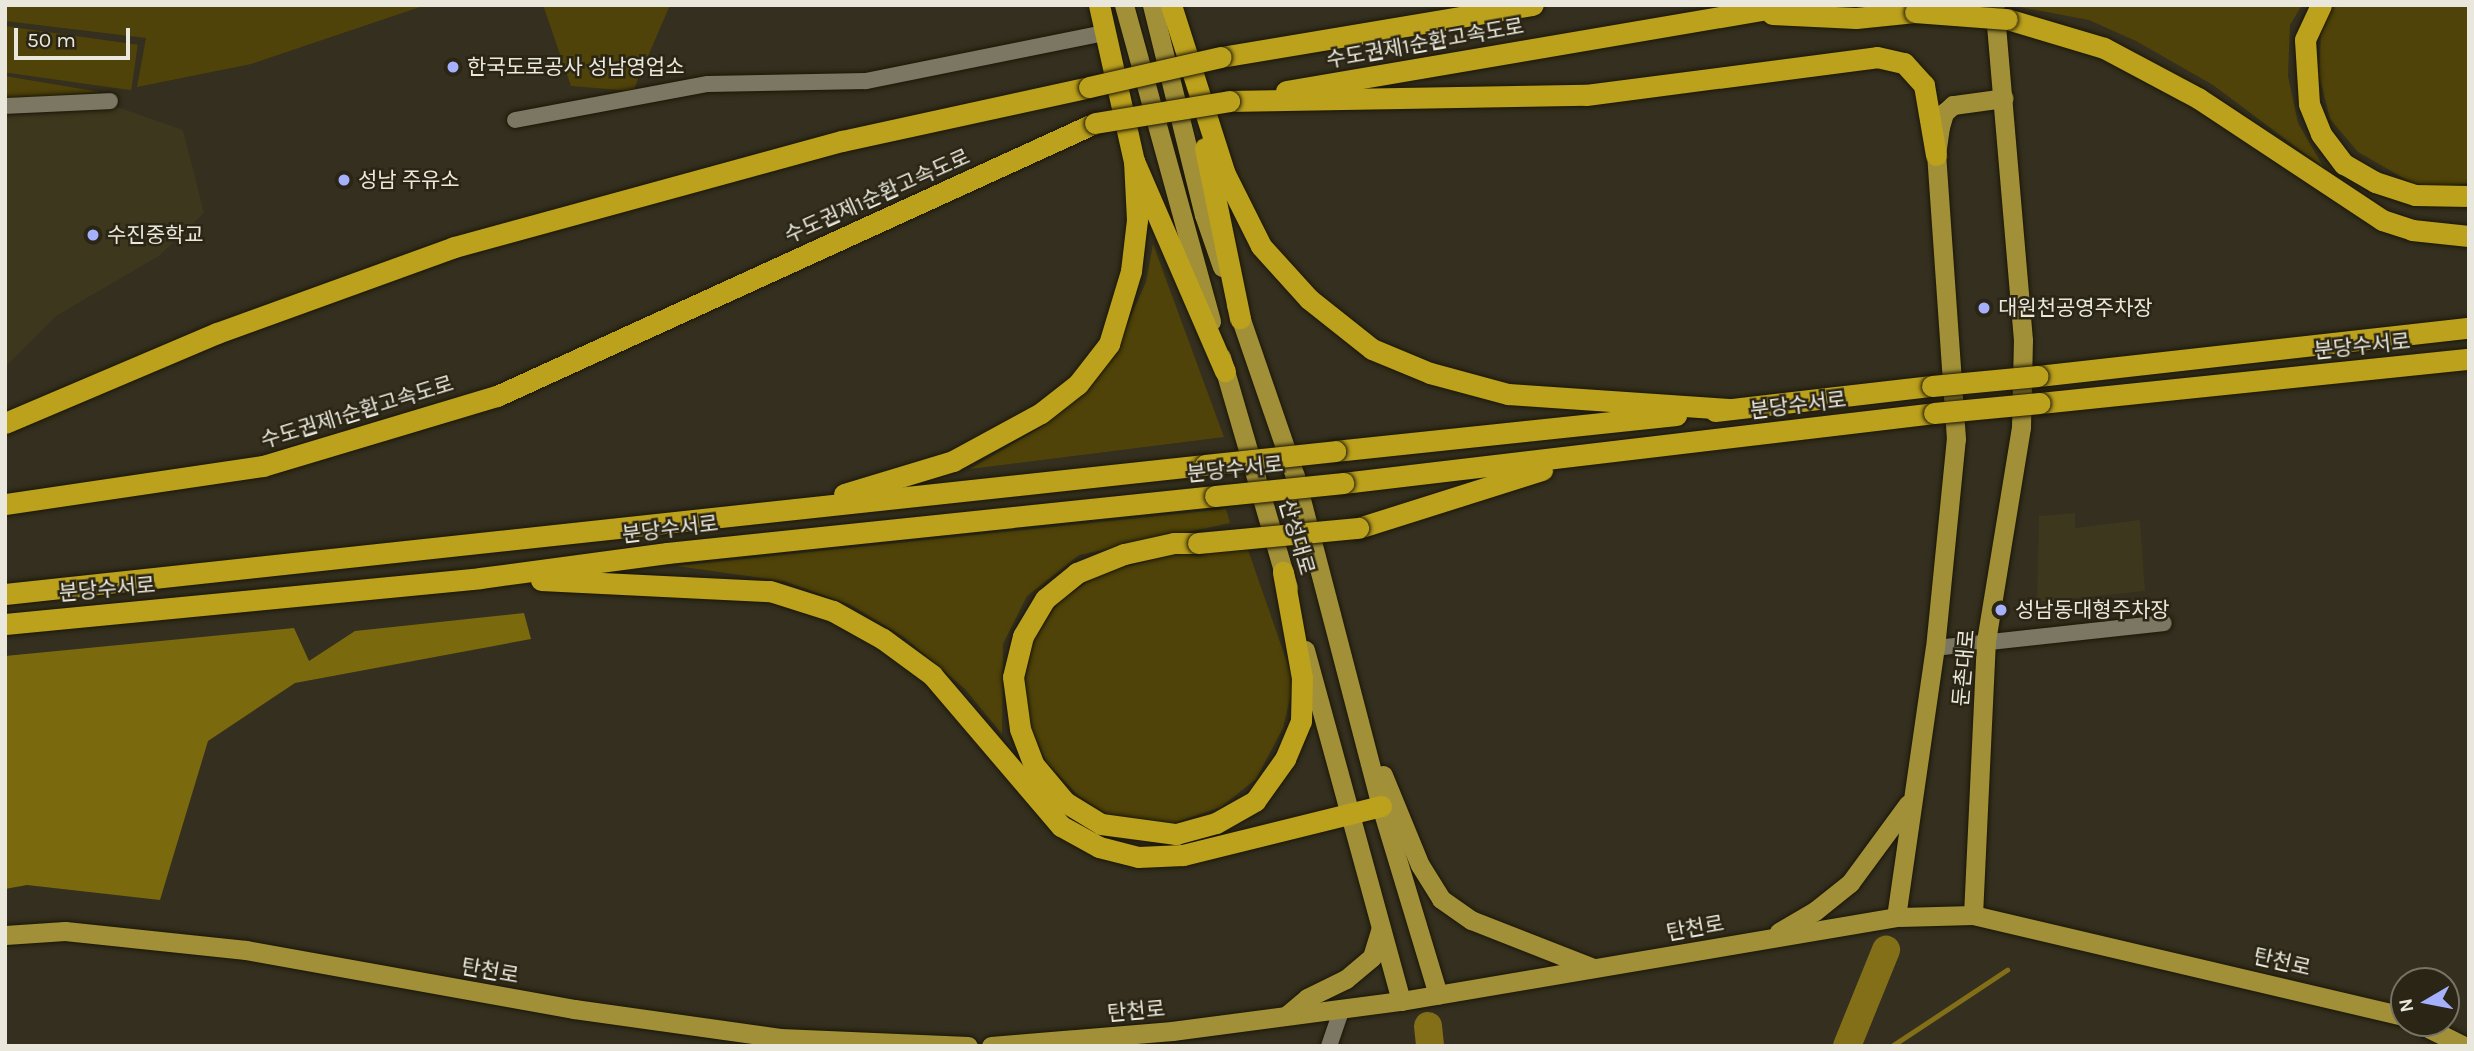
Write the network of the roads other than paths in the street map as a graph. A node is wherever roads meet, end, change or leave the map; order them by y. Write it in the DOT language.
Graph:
graph roads {
  1 [pos="1099,5"];
  2 [pos="1124,5"];
  3 [pos="1152,5"];
  4 [pos="1171,5"];
  5 [pos="1533,5"];
  6 [pos="1790,5"];
  7 [pos="2321,5"];
  8 [pos="2001,12"];
  9 [pos="1742,13"];
  10 [pos="1103,33"];
  11 [pos="1190,71"];
  12 [pos="2004,98"];
  13 [pos="110,101"];
  14 [pos="1229,101"];
  15 [pos="5,106"];
  16 [pos="515,120"];
  17 [pos="1936,155"];
  18 [pos="1134,161"];
  19 [pos="2469,196"];
  20 [pos="2469,236"];
  21 [pos="1240,318"];
  22 [pos="2469,328"];
  23 [pos="2469,359"];
  24 [pos="1225,372"];
  25 [pos="1728,409"];
  26 [pos="5,424"];
  27 [pos="1588,455"];
  28 [pos="5,504"];
  29 [pos="796,508"];
  30 [pos="1283,572"];
  31 [pos="480,578"];
  32 [pos="5,594"];
  33 [pos="2164,623"];
  34 [pos="5,624"];
  35 [pos="1986,641"];
  36 [pos="1935,648"];
  37 [pos="1365,734"];
  38 [pos="1910,801"];
  39 [pos="1381,806"];
  40 [pos="1351,813"];
  41 [pos="1973,915"];
  42 [pos="1895,917"];
  43 [pos="1382,927"];
  44 [pos="5,935"];
  45 [pos="1768,938"];
  46 [pos="1595,968"];
  47 [pos="1438,995"];
  48 [pos="1401,1001"];
  49 [pos="1342,1009"];
  50 [pos="2390,1012"];
  51 [pos="1286,1016"];
  52 [pos="2446,1037"];
  53 [pos="968,1046"];
  54 [pos="991,1046"];
  55 [pos="1329,1046"];
  56 [pos="2464,1046"];
  1 -- 10 [label="highway"];
  2 -- 24 [label="main road, 산성대로"];
  3 -- 21 [label="main road, 산성대로"];
  4 -- 11 [label="highway"];
  5 -- 26 [label="highway, 수도권제1순환고속도로, bridge"];
  6 -- 9 [label="highway, 수도권제1순환고속도로"];
  7 -- 19 [label="highway"];
  8 -- 9 [label="highway, bridge"];
  8 -- 12 [label="main road"];
  8 -- 20 [label="highway"];
  9 -- 14 [label="highway, 수도권제1순환고속도로"];
  10 -- 16 [label="street"];
  10 -- 18 [label="highway"];
  11 -- 21 [label="highway"];
  11 -- 25 [label="highway"];
  12 -- 17 [label="main road"];
  12 -- 35 [label="main road, 둔촌대로"];
  13 -- 15 [label="street"];
  14 -- 17 [label="highway"];
  14 -- 28 [label="highway, 수도권제1순환고속도로, bridge"];
  17 -- 36 [label="main road, 둔촌대로"];
  18 -- 24 [label="highway"];
  18 -- 29 [label="highway"];
  21 -- 37 [label="main road, 산성대로"];
  22 -- 25 [label="highway, 분당수서로, bridge"];
  23 -- 27 [label="highway, 분당수서로, bridge"];
  24 -- 30 [label="main road, 산성대로"];
  25 -- 29 [label="highway, 분당수서로, bridge"];
  27 -- 30 [label="highway, bridge"];
  27 -- 31 [label="highway, 분당수서로, bridge"];
  29 -- 32 [label="highway, 분당수서로"];
  30 -- 40 [label="main road, 산성대로"];
  31 -- 34 [label="highway, 분당수서로"];
  31 -- 40 [label="highway"];
  33 -- 35 [label="street"];
  35 -- 36 [label="street"];
  35 -- 41 [label="main road, 둔촌대로"];
  36 -- 38 [label="main road, 둔촌대로"];
  37 -- 39 [label="main road, 산성대로"];
  37 -- 46 [label="main road"];
  38 -- 42 [label="main road, 둔촌대로"];
  38 -- 45 [label="main road"];
  39 -- 40 [label="highway"];
  39 -- 47 [label="main road, 산성대로"];
  40 -- 43 [label="main road, 산성대로"];
  41 -- 42 [label="main road, 탄천로"];
  41 -- 50 [label="main road, 탄천로"];
  42 -- 45 [label="main road, 탄천로"];
  43 -- 48 [label="main road, 산성대로"];
  43 -- 51 [label="main road"];
  44 -- 53 [label="main road, 탄천로"];
  45 -- 46 [label="main road, 탄천로"];
  46 -- 47 [label="main road, 탄천로"];
  47 -- 48 [label="main road, 탄천로"];
  48 -- 49 [label="main road, 탄천로"];
  49 -- 51 [label="main road, 탄천로"];
  49 -- 55 [label="street"];
  51 -- 54 [label="main road, 탄천로"];
  52 -- 56 [label="main road"];
}
